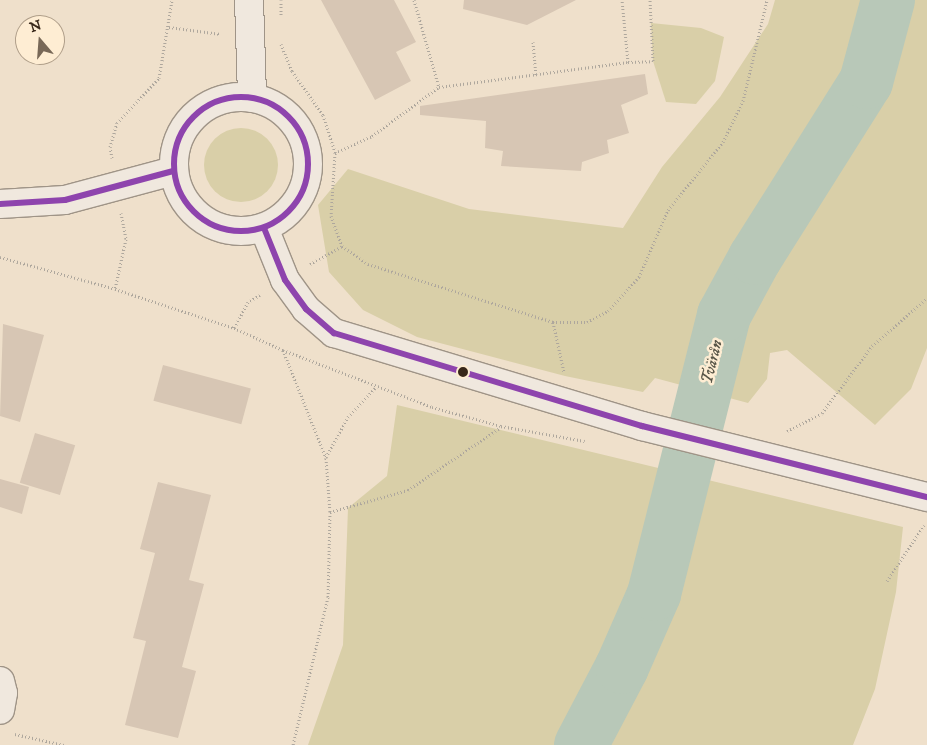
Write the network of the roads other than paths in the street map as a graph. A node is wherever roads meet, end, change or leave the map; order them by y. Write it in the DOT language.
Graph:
graph roads {
  1 [pos="249,0"];
  2 [pos="252,98"];
  3 [pos="173,171"];
  4 [pos="0,204"];
  5 [pos="264,228"];
  6 [pos="926,510"];
  7 [pos="0,681"];
  8 [pos="5,721"];
  1 -- 2 [label="street"];
  2 -- 3 [label="street"];
  2 -- 5 [label="street"];
  3 -- 4 [label="street"];
  3 -- 5 [label="street"];
  5 -- 6 [label="street"];
  7 -- 8 [label="street"];
}
